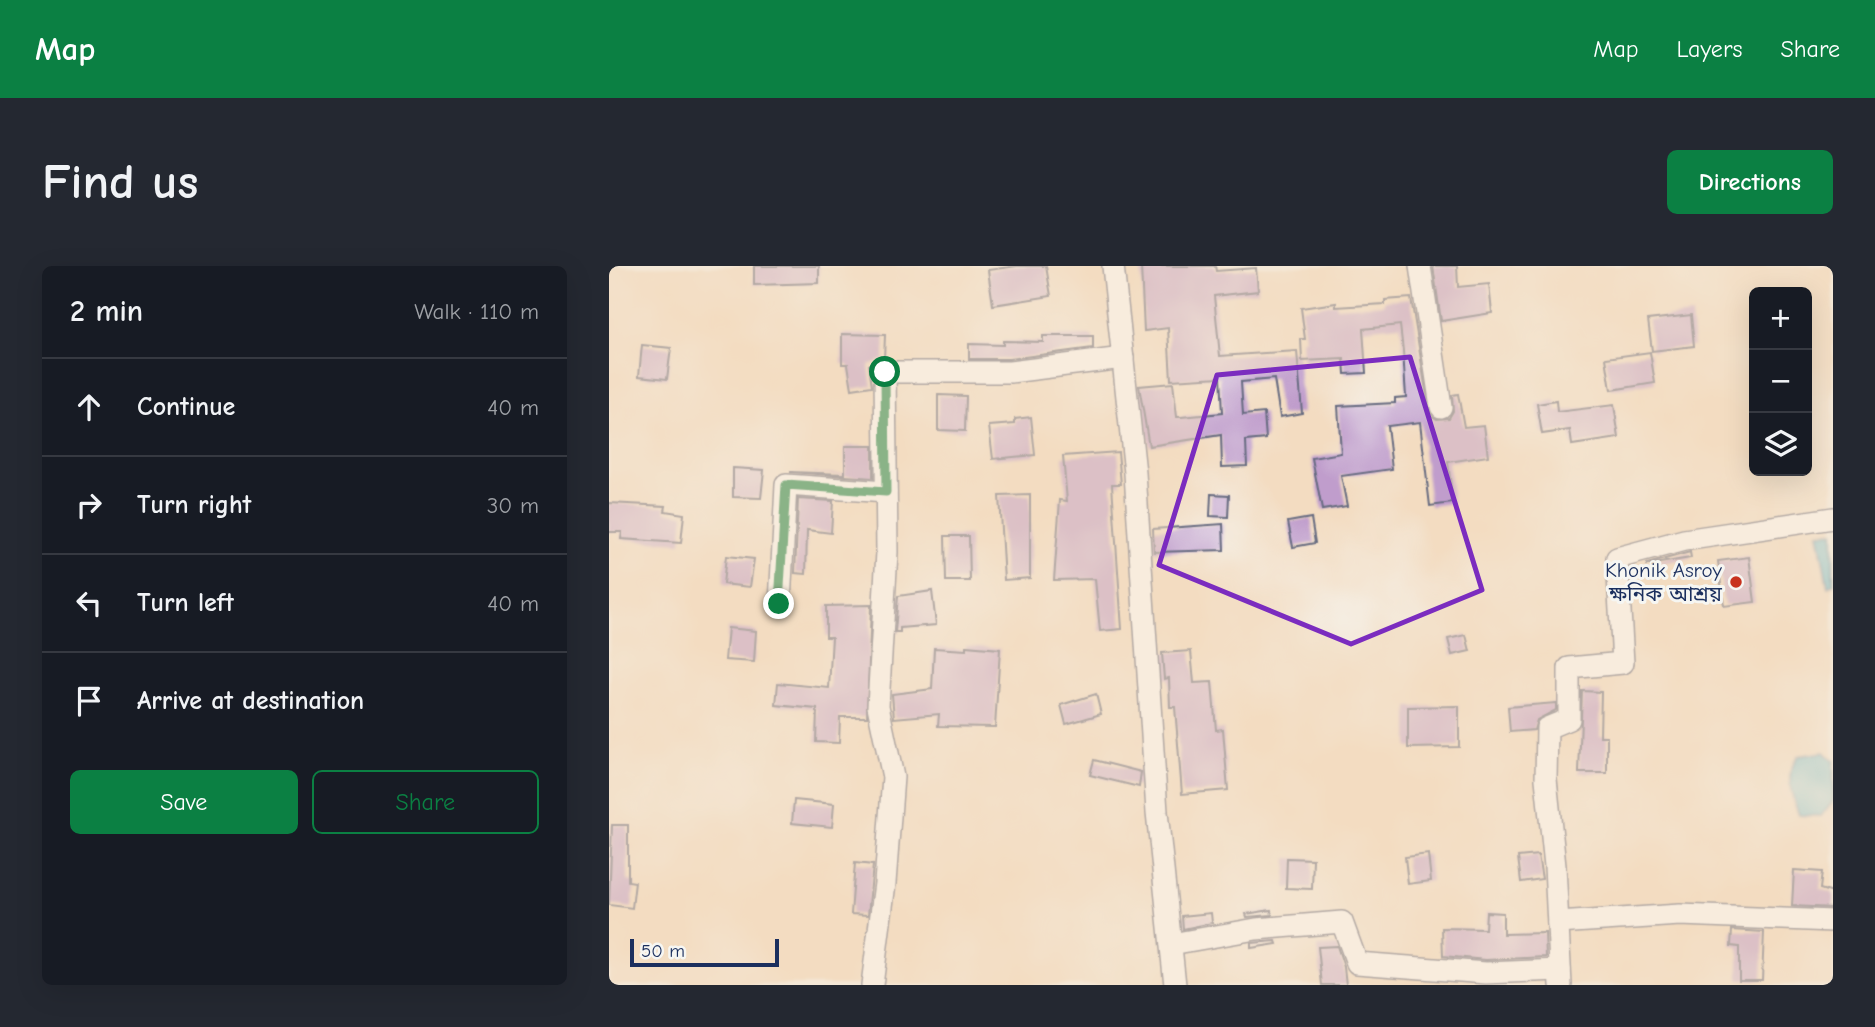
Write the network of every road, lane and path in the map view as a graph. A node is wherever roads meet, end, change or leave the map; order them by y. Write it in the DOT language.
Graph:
graph roads {
  1 [pos="1113,266"];
  2 [pos="1420,266"];
  3 [pos="1123,358"];
  4 [pos="1441,407"];
  5 [pos="886,492"];
  6 [pos="1833,518"];
  7 [pos="779,604"];
  8 [pos="1833,921"];
  9 [pos="1558,923"];
  10 [pos="1171,944"];
  11 [pos="1561,978"];
  12 [pos="872,985"];
  13 [pos="1175,985"];
  1 -- 3 [label="street"];
  2 -- 4 [label="street"];
  3 -- 5 [label="street"];
  3 -- 10 [label="street"];
  5 -- 7 [label="street"];
  5 -- 12 [label="street"];
  6 -- 9 [label="street"];
  8 -- 9 [label="street"];
  9 -- 11 [label="street"];
  10 -- 11 [label="street"];
  10 -- 13 [label="street"];
}
